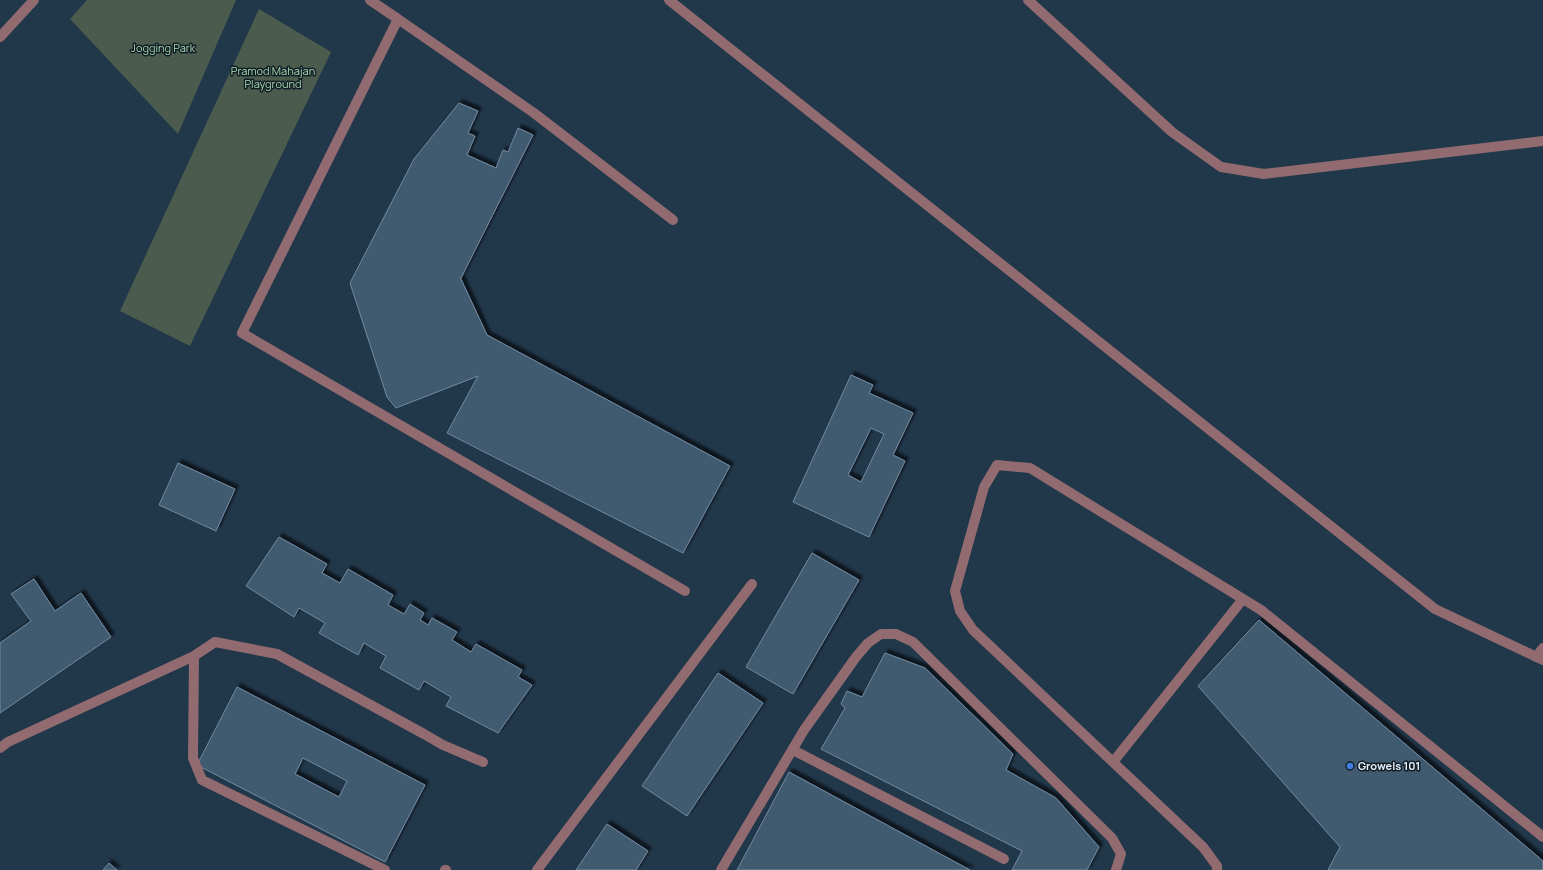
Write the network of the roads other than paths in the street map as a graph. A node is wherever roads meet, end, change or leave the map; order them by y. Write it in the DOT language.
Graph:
graph roads {
  1 [pos="34,0"];
  2 [pos="370,0"];
  3 [pos="669,0"];
  4 [pos="1028,0"];
  5 [pos="398,19"];
  6 [pos="0,37"];
  7 [pos="1543,141"];
  8 [pos="672,220"];
  9 [pos="752,584"];
  10 [pos="685,591"];
  11 [pos="1243,599"];
  12 [pos="1543,648"];
  13 [pos="194,656"];
  14 [pos="1539,658"];
  15 [pos="0,748"];
  16 [pos="793,750"];
  17 [pos="483,762"];
  18 [pos="1113,762"];
  19 [pos="1543,837"];
  20 [pos="1004,859"];
  21 [pos="385,870"];
  22 [pos="536,870"];
  23 [pos="721,870"];
  24 [pos="1116,870"];
  25 [pos="1217,870"];
  1 -- 6 [label="street"];
  2 -- 5 [label="street"];
  3 -- 14 [label="street"];
  4 -- 7 [label="street"];
  5 -- 8 [label="street"];
  5 -- 10 [label="street"];
  9 -- 22 [label="street"];
  11 -- 18 [label="street"];
  11 -- 18 [label="street"];
  11 -- 19 [label="street"];
  12 -- 14 [label="street"];
  13 -- 15 [label="street"];
  13 -- 17 [label="street"];
  13 -- 21 [label="street"];
  16 -- 20 [label="street"];
  16 -- 23 [label="street"];
  16 -- 24 [label="street"];
  18 -- 25 [label="street"];
}
